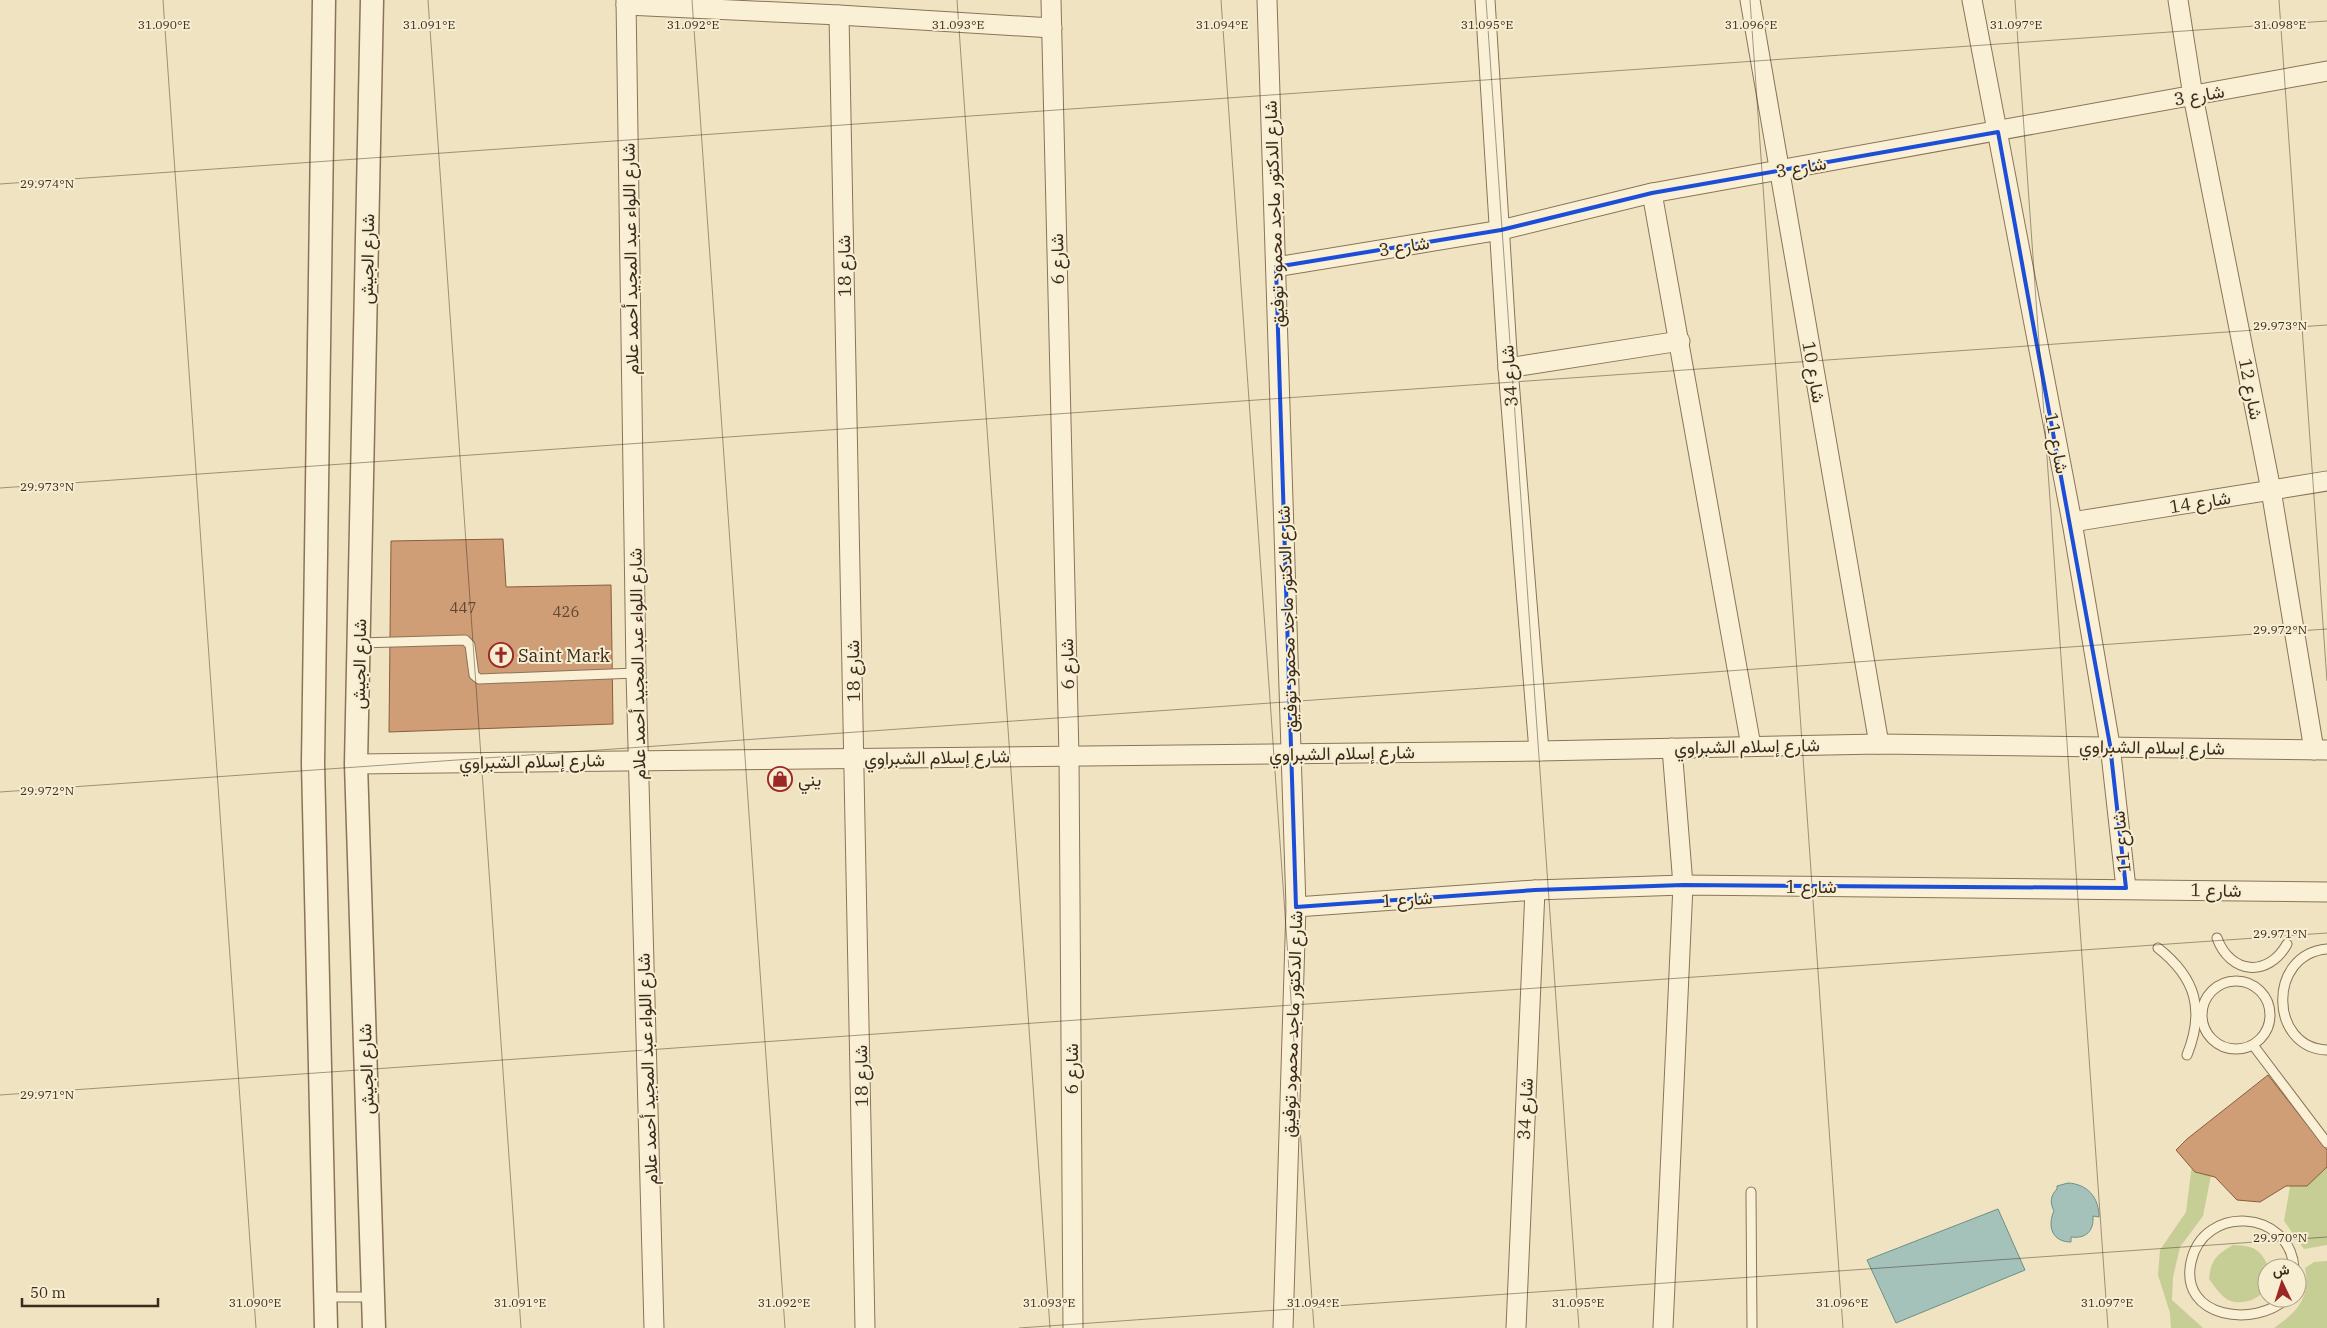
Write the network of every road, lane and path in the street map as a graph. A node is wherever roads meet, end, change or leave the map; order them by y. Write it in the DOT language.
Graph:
graph roads {
  1 [pos="324,0"];
  2 [pos="372,0"];
  3 [pos="1051,0"];
  4 [pos="1268,0"];
  5 [pos="1485,0"];
  6 [pos="1750,0"];
  7 [pos="1972,0"];
  8 [pos="2178,0"];
  9 [pos="626,3"];
  10 [pos="839,15"];
  11 [pos="1052,28"];
  12 [pos="2327,71"];
  13 [pos="2194,96"];
  14 [pos="1998,132"];
  15 [pos="1779,170"];
  16 [pos="1652,193"];
  17 [pos="1501,230"];
  18 [pos="1276,267"];
  19 [pos="1680,341"];
  20 [pos="1508,368"];
  21 [pos="2327,481"];
  22 [pos="2271,490"];
  23 [pos="2072,522"];
  24 [pos="359,643"];
  25 [pos="636,673"];
  26 [pos="1878,744"];
  27 [pos="2110,745"];
  28 [pos="1752,746"];
  29 [pos="1672,748"];
  30 [pos="2321,750"];
  31 [pos="1539,752"];
  32 [pos="1291,754"];
  33 [pos="1069,756"];
  34 [pos="855,758"];
  35 [pos="639,759"];
  36 [pos="356,764"];
  37 [pos="1683,885"];
  38 [pos="2126,888"];
  39 [pos="1535,890"];
  40 [pos="2327,892"];
  41 [pos="1296,907"];
  42 [pos="2217,938"];
  43 [pos="2287,944"];
  44 [pos="2158,948"];
  45 [pos="2327,949"];
  46 [pos="2253,968"];
  47 [pos="2252,985"];
  48 [pos="2283,1012"];
  49 [pos="2270,1013"];
  50 [pos="2200,1017"];
  51 [pos="2254,1044"];
  52 [pos="2327,1050"];
  53 [pos="2186,1055"];
  54 [pos="2327,1142"];
  55 [pos="1751,1192"];
  56 [pos="2292,1258"];
  57 [pos="325,1297"];
  58 [pos="373,1297"];
  59 [pos="2278,1308"];
  60 [pos="326,1328"];
  61 [pos="374,1328"];
  62 [pos="654,1328"];
  63 [pos="865,1328"];
  64 [pos="1073,1328"];
  65 [pos="1283,1328"];
  66 [pos="1516,1328"];
  67 [pos="1662,1328"];
  68 [pos="1752,1328"];
  1 -- 57 [label="street"];
  2 -- 24 [label="street, شارع الجيش"];
  3 -- 11 [label="street, شارع 6"];
  4 -- 18 [label="street, شارع الدكتور ماجد محمود توفيق"];
  5 -- 17 [label="street, شارع 34"];
  6 -- 15 [label="street, شارع 10"];
  7 -- 14 [label="street, شارع 11"];
  8 -- 13 [label="street, شارع 12"];
  9 -- 10 [label="street"];
  9 -- 25 [label="street, شارع اللواء عبد المجيد أحمد علام"];
  10 -- 11 [label="street"];
  10 -- 34 [label="street, شارع 18"];
  11 -- 33 [label="street, شارع 6"];
  12 -- 13 [label="street, شارع 3"];
  13 -- 14 [label="street, شارع 3"];
  13 -- 22 [label="street, شارع 12"];
  14 -- 15 [label="street, شارع 3"];
  14 -- 23 [label="street, شارع 11"];
  15 -- 16 [label="street, شارع 3"];
  15 -- 26 [label="street, شارع 10"];
  16 -- 17 [label="street, شارع 3"];
  16 -- 19 [label="street"];
  17 -- 18 [label="street, شارع 3"];
  17 -- 20 [label="street, شارع 34"];
  18 -- 32 [label="street, شارع الدكتور ماجد محمود توفيق"];
  19 -- 20 [label="street"];
  19 -- 28 [label="street"];
  20 -- 31 [label="street, شارع 34"];
  21 -- 22 [label="street, شارع 14"];
  22 -- 23 [label="street, شارع 14"];
  22 -- 30 [label="street, شارع 12"];
  23 -- 27 [label="street, شارع 11"];
  24 -- 25 [label="lane"];
  24 -- 36 [label="street, شارع الجيش"];
  25 -- 35 [label="street, شارع اللواء عبد المجيد أحمد علام"];
  26 -- 27 [label="street, شارع إسلام الشبراوي"];
  26 -- 28 [label="street, شارع إسلام الشبراوي"];
  27 -- 30 [label="street, شارع إسلام الشبراوي"];
  27 -- 38 [label="street, شارع 11"];
  28 -- 29 [label="street, شارع إسلام الشبراوي"];
  29 -- 31 [label="street, شارع إسلام الشبراوي"];
  29 -- 37 [label="street"];
  31 -- 32 [label="street, شارع إسلام الشبراوي"];
  32 -- 33 [label="street, شارع إسلام الشبراوي"];
  32 -- 41 [label="street, شارع الدكتور ماجد محمود توفيق"];
  33 -- 34 [label="street, شارع إسلام الشبراوي"];
  33 -- 64 [label="street, شارع 6"];
  34 -- 35 [label="street, شارع إسلام الشبراوي"];
  34 -- 63 [label="street, شارع 18"];
  35 -- 36 [label="street, شارع إسلام الشبراوي"];
  35 -- 62 [label="street, شارع اللواء عبد المجيد أحمد علام"];
  36 -- 58 [label="street, شارع الجيش"];
  37 -- 38 [label="street, شارع 1"];
  37 -- 39 [label="street, شارع 1"];
  37 -- 67 [label="street"];
  38 -- 40 [label="street, شارع 1"];
  39 -- 41 [label="street, شارع 1"];
  39 -- 66 [label="street, شارع 34"];
  41 -- 65 [label="street, شارع الدكتور ماجد محمود توفيق"];
  42 -- 46 [label="lane"];
  43 -- 46 [label="lane"];
  44 -- 50 [label="lane"];
  45 -- 48 [label="lane"];
  46 -- 47 [label="lane"];
  47 -- 49 [label="lane"];
  47 -- 50 [label="lane"];
  48 -- 49 [label="lane"];
  48 -- 52 [label="lane"];
  49 -- 51 [label="lane"];
  50 -- 51 [label="lane"];
  50 -- 53 [label="lane"];
  51 -- 54 [label="lane"];
  55 -- 68 [label="lane"];
  56 -- 59 [label="lane"];
  57 -- 58 [label="lane"];
  57 -- 60 [label="street"];
  58 -- 61 [label="street, شارع الجيش"];
}
